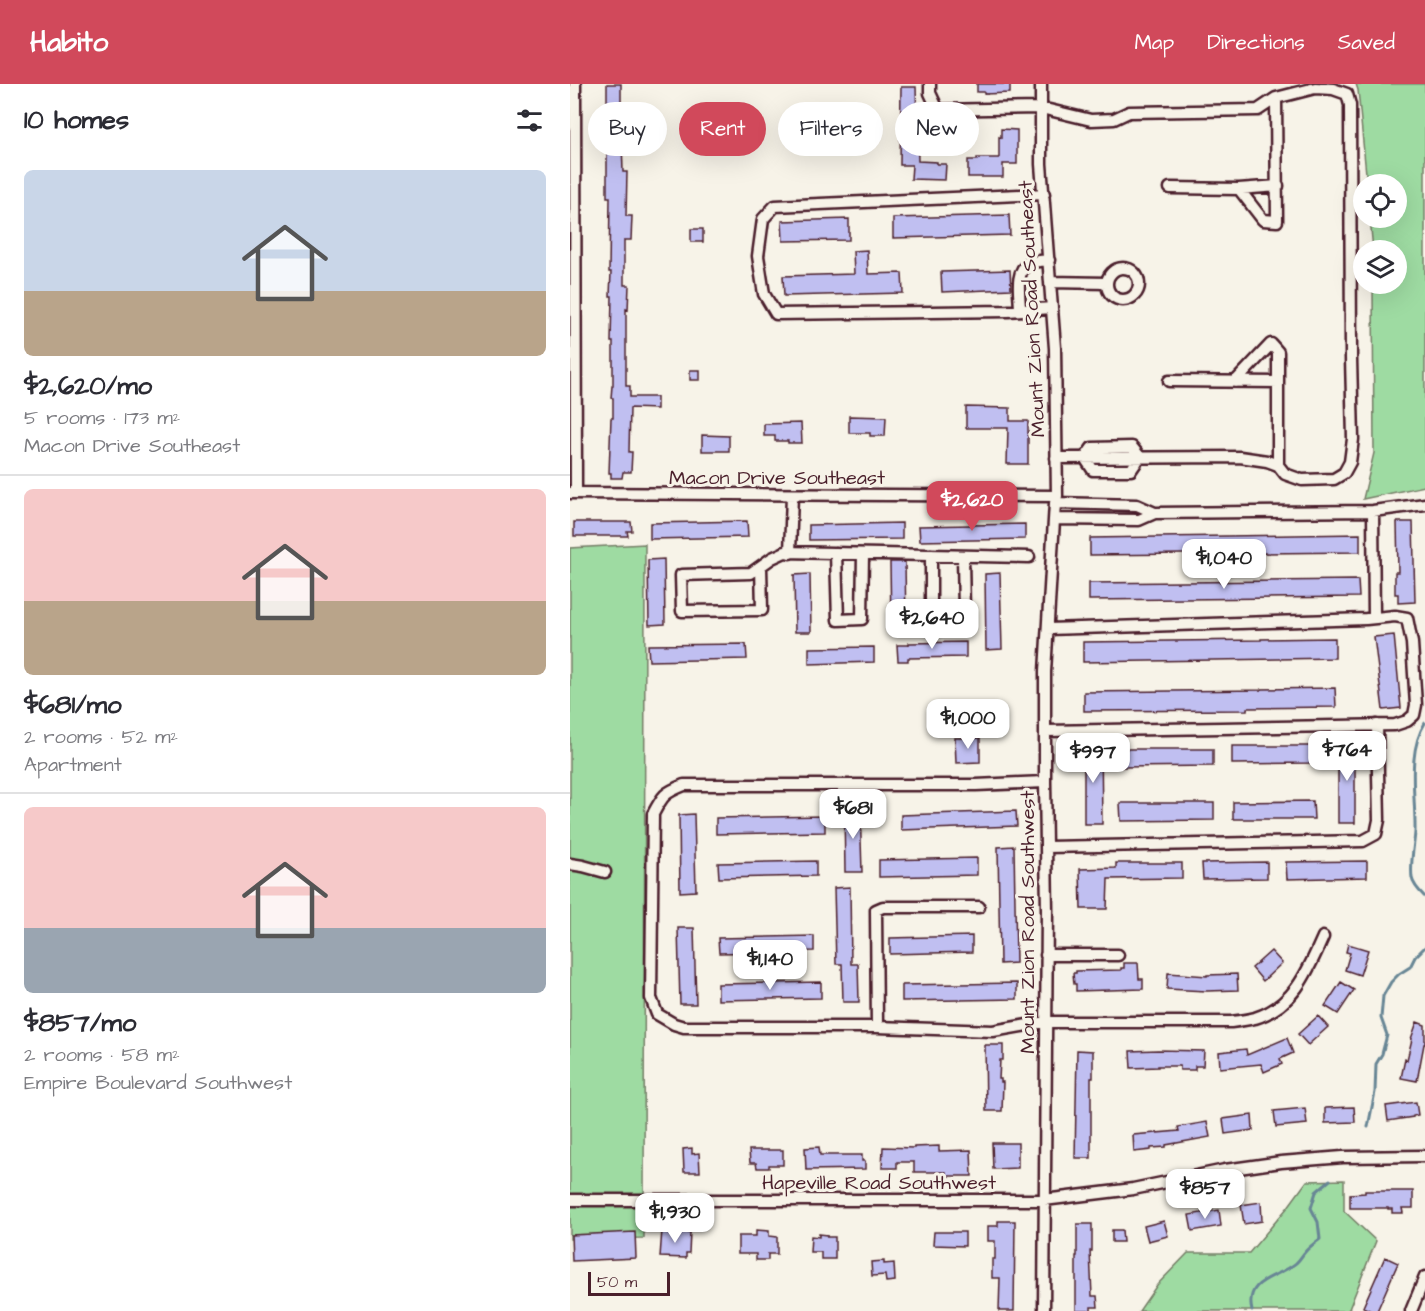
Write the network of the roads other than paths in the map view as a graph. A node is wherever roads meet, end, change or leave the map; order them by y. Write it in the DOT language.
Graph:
graph roads {
  1 [pos="574,84"];
  2 [pos="930,84"];
  3 [pos="1041,84"];
  4 [pos="1276,98"];
  5 [pos="1041,108"];
  6 [pos="1278,186"];
  7 [pos="1170,189"];
  8 [pos="1239,189"];
  9 [pos="1044,194"];
  10 [pos="1048,260"];
  11 [pos="1050,282"];
  12 [pos="1107,283"];
  13 [pos="1052,308"];
  14 [pos="1020,310"];
  15 [pos="1169,381"];
  16 [pos="1235,382"];
  17 [pos="1278,382"];
  18 [pos="1114,452"];
  19 [pos="1140,457"];
  20 [pos="1056,458"];
  21 [pos="1085,458"];
  22 [pos="1278,465"];
  23 [pos="1115,470"];
  24 [pos="573,493"];
  25 [pos="792,495"];
  26 [pos="1056,500"];
  27 [pos="1425,504"];
  28 [pos="1373,511"];
  29 [pos="1155,513"];
  30 [pos="1054,519"];
  31 [pos="789,553"];
  32 [pos="836,553"];
  33 [pos="863,554"];
  34 [pos="931,555"];
  35 [pos="963,555"];
  36 [pos="1029,557"];
  37 [pos="761,567"];
  38 [pos="1374,618"];
  39 [pos="1048,629"];
  40 [pos="1377,725"];
  41 [pos="1046,731"];
  42 [pos="1045,782"];
  43 [pos="1046,847"];
  44 [pos="570,864"];
  45 [pos="605,872"];
  46 [pos="979,907"];
  47 [pos="1323,937"];
  48 [pos="1046,955"];
  49 [pos="1118,955"];
  50 [pos="1045,1022"];
  51 [pos="877,1027"];
  52 [pos="1425,1156"];
  53 [pos="570,1200"];
  54 [pos="1044,1200"];
  55 [pos="1425,1277"];
  56 [pos="1044,1311"];
  57 [pos="1411,1311"];
  1 -- 24 [label="street"];
  2 -- 5 [label="street"];
  3 -- 5 [label="street, Mount Zion Road Southeast"];
  4 -- 5 [label="street"];
  4 -- 6 [label="street"];
  4 -- 22 [label="street"];
  5 -- 9 [label="street, Mount Zion Road Southeast"];
  6 -- 8 [label="street"];
  6 -- 8 [label="street"];
  7 -- 8 [label="street"];
  9 -- 10 [label="street, Mount Zion Road Southeast"];
  9 -- 14 [label="street"];
  10 -- 11 [label="street, Mount Zion Road Southeast"];
  10 -- 14 [label="street"];
  11 -- 12 [label="street"];
  11 -- 13 [label="street, Mount Zion Road Southeast"];
  13 -- 14 [label="street"];
  13 -- 20 [label="street, Mount Zion Road Southeast"];
  15 -- 16 [label="street"];
  16 -- 17 [label="street"];
  16 -- 17 [label="street"];
  17 -- 22 [label="street"];
  18 -- 19 [label="street"];
  18 -- 21 [label="street"];
  18 -- 23 [label="street"];
  19 -- 22 [label="street"];
  19 -- 23 [label="street"];
  20 -- 21 [label="street"];
  20 -- 26 [label="street, Mount Zion Road Southeast"];
  21 -- 23 [label="street"];
  24 -- 25 [label="street, Macon Drive Southeast"];
  25 -- 26 [label="street, Macon Drive Southeast"];
  25 -- 31 [label="street"];
  26 -- 29 [label="street, Macon Drive Southeast"];
  26 -- 30 [label="street, Mount Zion Road Southwest"];
  27 -- 28 [label="street"];
  28 -- 29 [label="street"];
  28 -- 38 [label="street"];
  29 -- 30 [label="street"];
  30 -- 39 [label="street, Mount Zion Road Southwest"];
  31 -- 32 [label="street"];
  31 -- 37 [label="street"];
  32 -- 33 [label="street"];
  32 -- 33 [label="street"];
  33 -- 34 [label="street"];
  34 -- 35 [label="street"];
  34 -- 35 [label="street"];
  35 -- 36 [label="street"];
  37 -- 37 [label="street"];
  38 -- 39 [label="street"];
  38 -- 40 [label="street"];
  39 -- 41 [label="street, Mount Zion Road Southwest"];
  40 -- 41 [label="street"];
  40 -- 43 [label="street"];
  41 -- 42 [label="street, Mount Zion Road Southwest"];
  42 -- 43 [label="street, Mount Zion Road Southwest"];
  42 -- 51 [label="street"];
  43 -- 48 [label="street, Mount Zion Road Southwest"];
  44 -- 45 [label="street"];
  46 -- 51 [label="street"];
  47 -- 50 [label="street"];
  48 -- 49 [label="street"];
  48 -- 50 [label="street, Mount Zion Road Southwest"];
  50 -- 51 [label="street"];
  50 -- 54 [label="street, Mount Zion Road Southwest"];
  52 -- 54 [label="street, Hapeville Road Southwest"];
  53 -- 54 [label="street, Hapeville Road Southwest"];
  54 -- 56 [label="street, Mount Zion Road Southwest"];
  55 -- 57 [label="street"];
}
